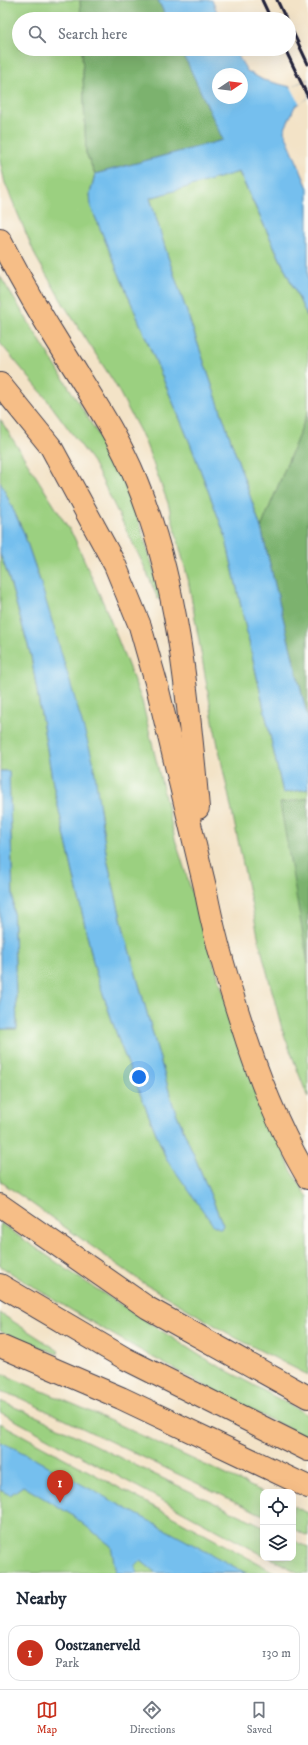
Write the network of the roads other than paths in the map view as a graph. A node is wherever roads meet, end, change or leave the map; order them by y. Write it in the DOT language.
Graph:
graph roads {
  1 [pos="0,240"];
  2 [pos="0,384"];
  3 [pos="205,887"];
  4 [pos="308,1178"];
  5 [pos="0,1205"];
  6 [pos="0,1285"];
  7 [pos="0,1346"];
  8 [pos="308,1397"];
  9 [pos="308,1450"];
  10 [pos="308,1487"];
  1 -- 3 [label="highway"];
  2 -- 3 [label="highway"];
  3 -- 4 [label="highway"];
  5 -- 8 [label="highway"];
  6 -- 9 [label="highway"];
  7 -- 10 [label="highway"];
}
